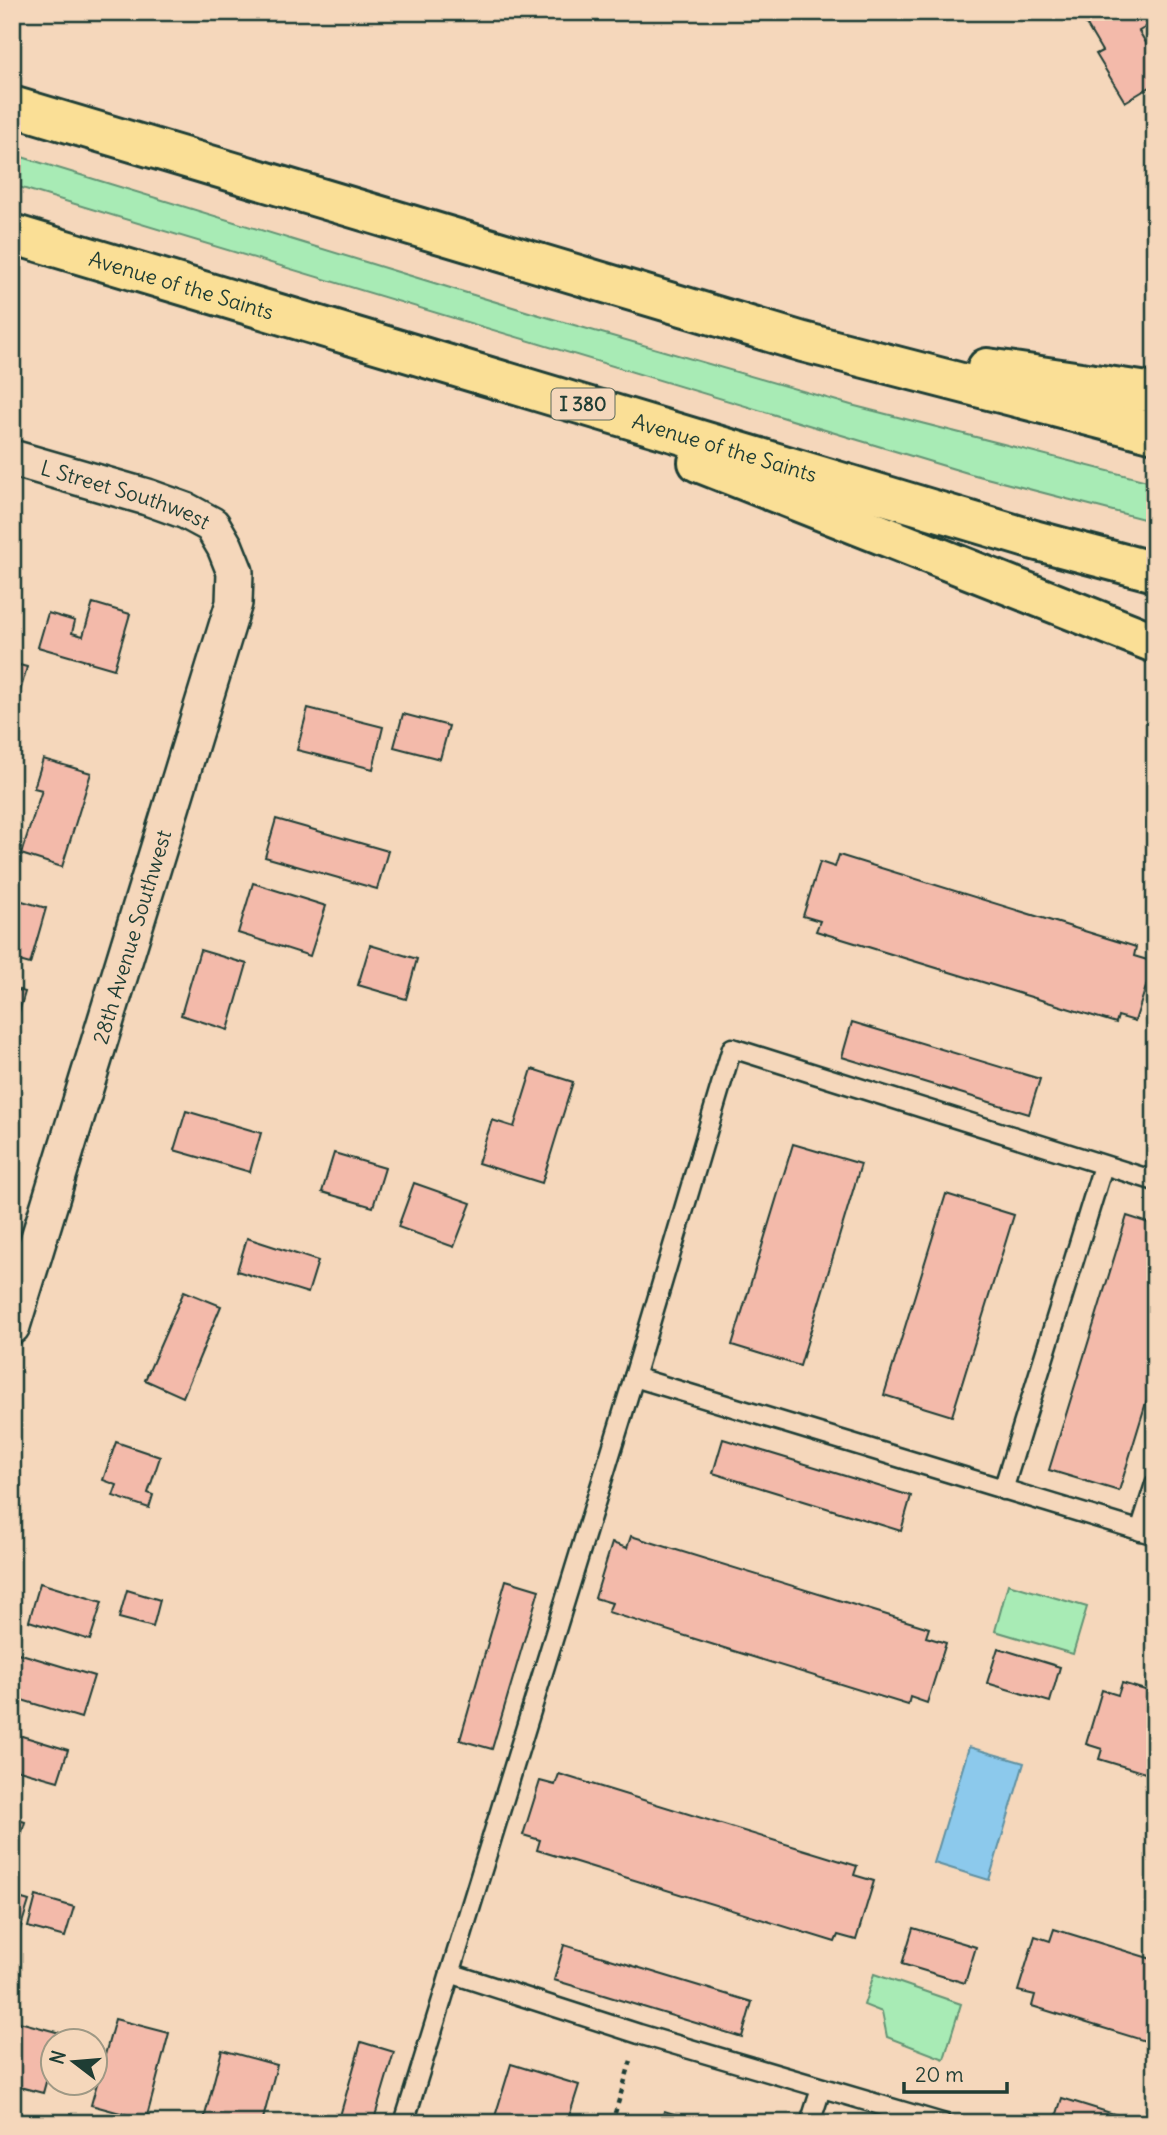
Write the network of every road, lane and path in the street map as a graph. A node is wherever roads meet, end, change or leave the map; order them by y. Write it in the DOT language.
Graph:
graph roads {
  1 [pos="12,106"];
  2 [pos="12,234"];
  3 [pos="803,342"];
  4 [pos="448,363"];
  5 [pos="1155,393"];
  6 [pos="1155,433"];
  7 [pos="12,458"];
  8 [pos="225,547"];
  9 [pos="1155,572"];
  10 [pos="1155,643"];
  11 [pos="1103,1166"];
  12 [pos="1155,1181"];
  13 [pos="12,1325"];
  14 [pos="634,1377"];
  15 [pos="1155,1484"];
  16 [pos="1003,1490"];
  17 [pos="1147,1533"];
  18 [pos="450,1973"];
  19 [pos="639,2034"];
  20 [pos="821,2089"];
  21 [pos="404,2123"];
  22 [pos="612,2123"];
  23 [pos="810,2123"];
  24 [pos="942,2123"];
  1 -- 3 [label="highway"];
  2 -- 4 [label="highway, Avenue of the Saints / I 380"];
  3 -- 5 [label="highway"];
  3 -- 6 [label="highway"];
  4 -- 9 [label="highway, Avenue of the Saints / I 380"];
  4 -- 10 [label="highway"];
  7 -- 8 [label="street, L Street Southwest"];
  8 -- 13 [label="street, 28th Avenue Southwest"];
  11 -- 12 [label="lane"];
  11 -- 14 [label="lane"];
  11 -- 16 [label="lane"];
  14 -- 16 [label="lane"];
  14 -- 18 [label="lane"];
  15 -- 17 [label="lane"];
  16 -- 17 [label="lane"];
  18 -- 19 [label="lane"];
  18 -- 21 [label="lane"];
  19 -- 20 [label="lane"];
  19 -- 22 [label="path"];
  20 -- 23 [label="lane"];
  20 -- 24 [label="lane"];
}
